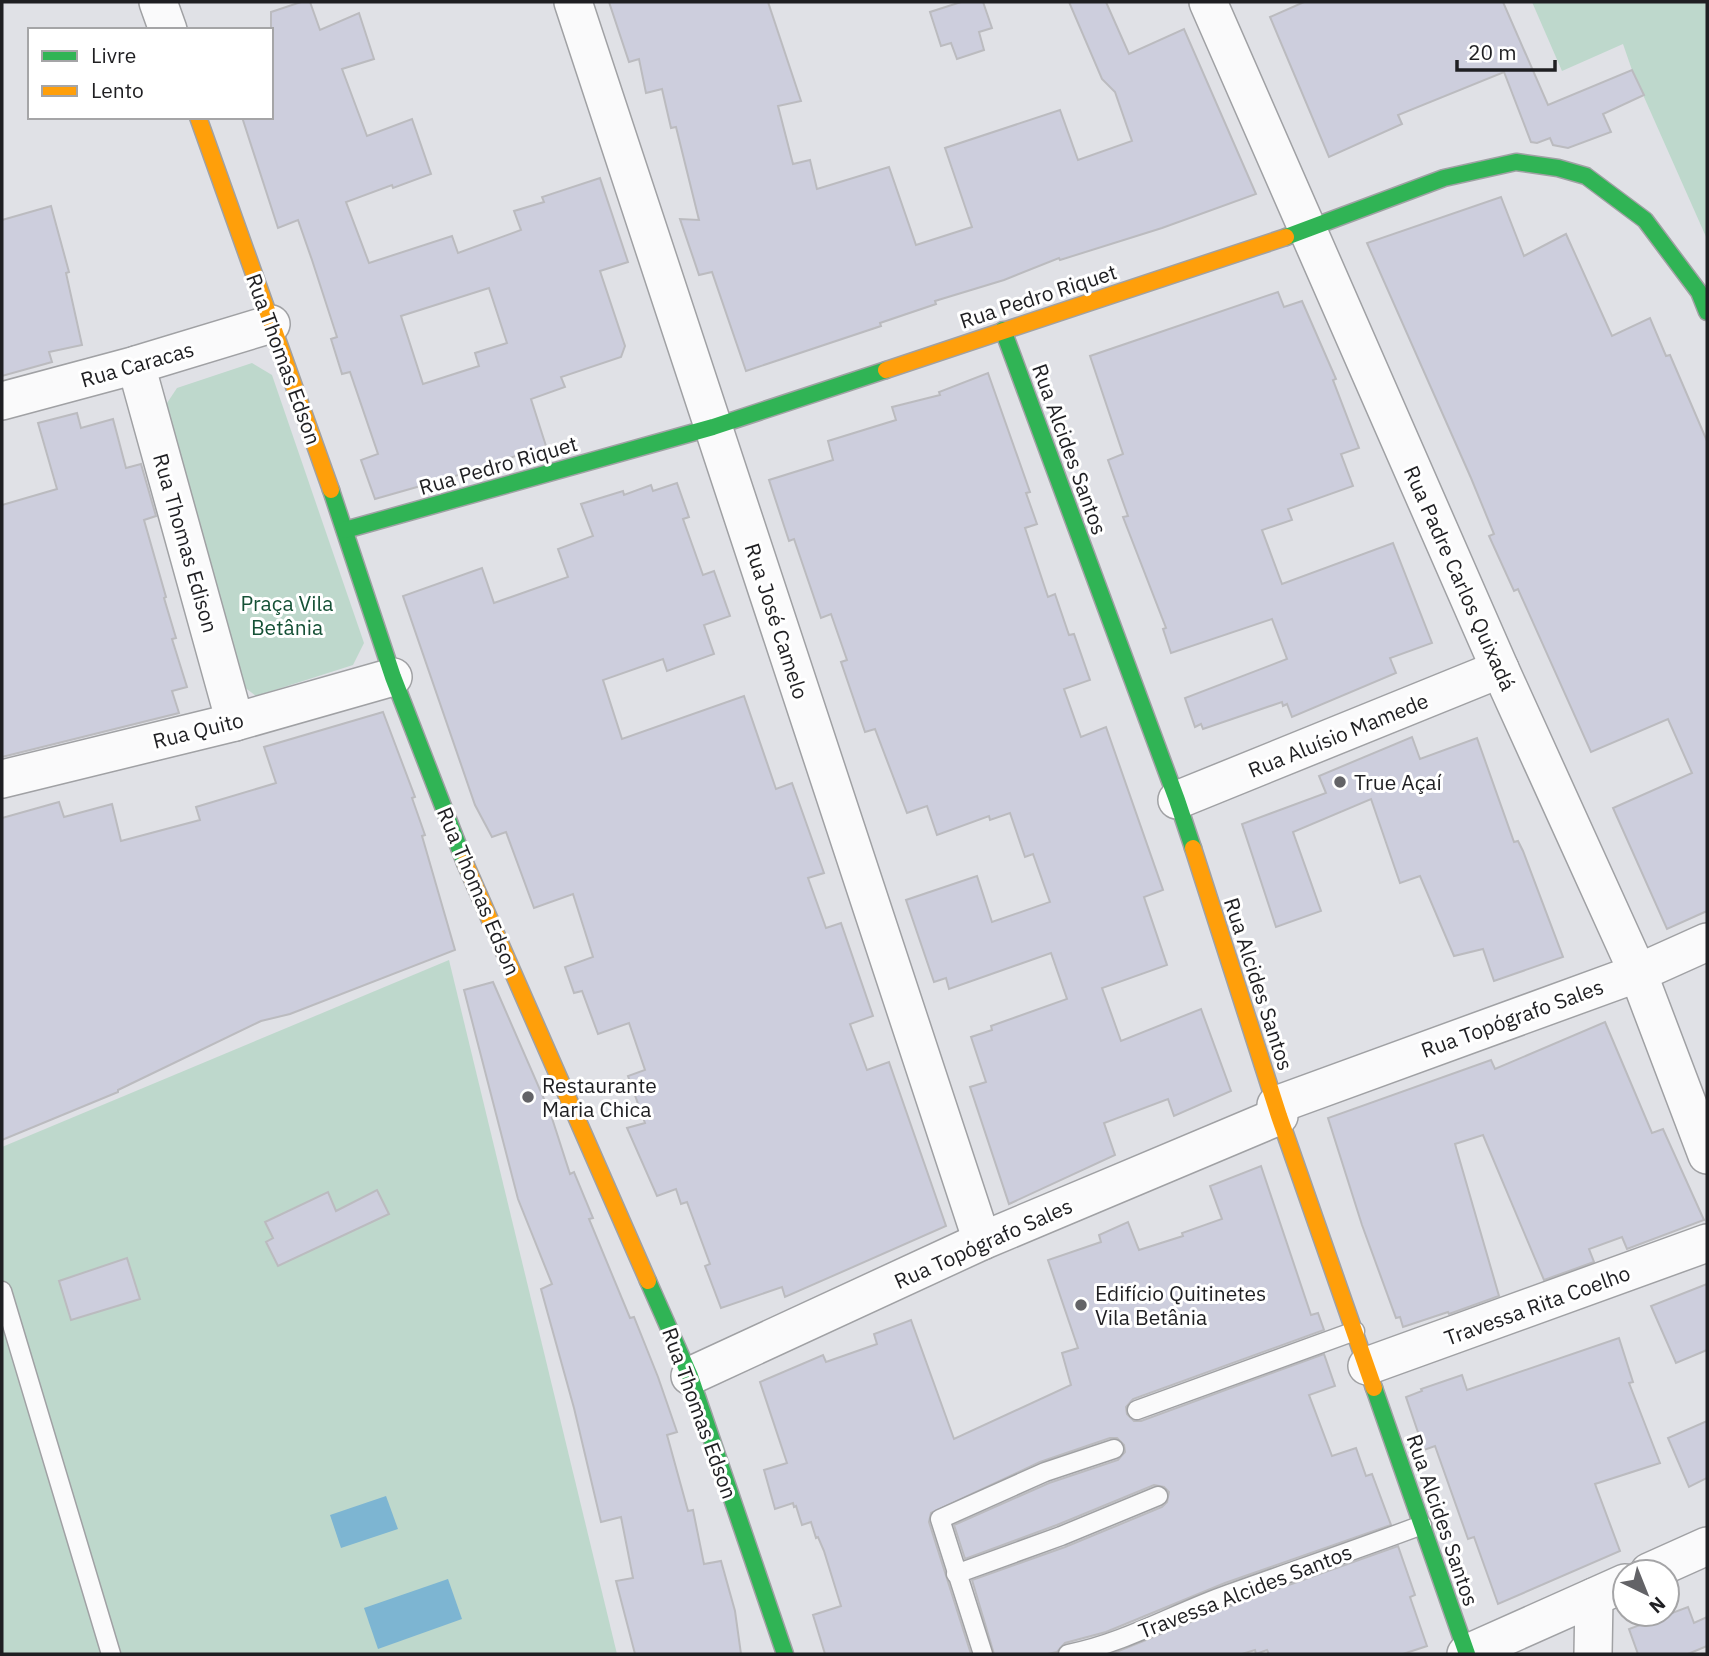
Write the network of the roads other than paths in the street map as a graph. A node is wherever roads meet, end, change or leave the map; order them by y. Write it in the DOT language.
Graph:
graph roads {
  1 [pos="158,2"];
  2 [pos="573,2"];
  3 [pos="1208,2"];
  4 [pos="167,28"];
  5 [pos="199,119"];
  6 [pos="1308,230"];
  7 [pos="1707,312"];
  8 [pos="271,324"];
  9 [pos="1003,330"];
  10 [pos="136,365"];
  11 [pos="2,401"];
  12 [pos="713,427"];
  13 [pos="345,530"];
  14 [pos="1500,669"];
  15 [pos="393,677"];
  16 [pos="235,722"];
  17 [pos="2,779"];
  18 [pos="1177,800"];
  19 [pos="1707,942"];
  20 [pos="1638,973"];
  21 [pos="1277,1111"];
  22 [pos="1707,1155"];
  23 [pos="982,1241"];
  24 [pos="1707,1243"];
  25 [pos="2,1291"];
  26 [pos="1355,1331"];
  27 [pos="1367,1366"];
  28 [pos="690,1376"];
  29 [pos="1137,1410"];
  30 [pos="1114,1449"];
  31 [pos="1157,1496"];
  32 [pos="1422,1525"];
  33 [pos="1707,1546"];
  34 [pos="1680,1558"];
  35 [pos="956,1574"];
  36 [pos="1610,1590"];
  37 [pos="111,1654"];
  38 [pos="785,1654"];
  39 [pos="983,1654"];
  40 [pos="1068,1654"];
  41 [pos="1466,1654"];
  42 [pos="1593,1654"];
  1 -- 4 [label="street"];
  2 -- 12 [label="street, Rua José Camelo"];
  3 -- 6 [label="street, Rua Padre Carlos Quixadá"];
  5 -- 8 [label="street, Rua Thomas Edson"];
  6 -- 7 [label="street, Rua Pedro Riquet"];
  6 -- 9 [label="street, Rua Pedro Riquet"];
  6 -- 14 [label="street, Rua Padre Carlos Quixadá"];
  8 -- 10 [label="street, Rua Caracas"];
  8 -- 13 [label="street, Rua Thomas Edson"];
  9 -- 12 [label="street, Rua Pedro Riquet"];
  9 -- 18 [label="street, Rua Alcides Santos"];
  10 -- 11 [label="street, Rua Caracas"];
  10 -- 16 [label="street, Rua Thomas Edison"];
  12 -- 13 [label="street, Rua Pedro Riquet"];
  12 -- 23 [label="street, Rua José Camelo"];
  13 -- 15 [label="street, Rua Thomas Edson"];
  14 -- 18 [label="street, Rua Aluísio Mamede"];
  14 -- 20 [label="street, Rua Padre Carlos Quixadá"];
  15 -- 16 [label="street, Rua Quito"];
  15 -- 28 [label="street, Rua Thomas Edson"];
  16 -- 17 [label="street, Rua Quito"];
  18 -- 21 [label="street, Rua Alcides Santos"];
  19 -- 20 [label="street, Rua Topógrafo Sales"];
  20 -- 21 [label="street, Rua Topógrafo Sales"];
  20 -- 22 [label="street, Rua Padre Carlos Quixadá"];
  21 -- 23 [label="street, Rua Topógrafo Sales"];
  21 -- 26 [label="street, Rua Alcides Santos"];
  23 -- 28 [label="street, Rua Topógrafo Sales"];
  24 -- 27 [label="street, Travessa Rita Coelho"];
  25 -- 37 [label="lane"];
  26 -- 27 [label="street, Rua Alcides Santos"];
  26 -- 29 [label="lane"];
  27 -- 32 [label="street, Rua Alcides Santos"];
  28 -- 38 [label="street, Rua Thomas Edson"];
  30 -- 35 [label="lane"];
  31 -- 35 [label="lane"];
  32 -- 40 [label="lane, Travessa Alcides Santos"];
  32 -- 41 [label="street, Rua Alcides Santos"];
  33 -- 34 [label="street"];
  35 -- 39 [label="lane"];
  36 -- 41 [label="street"];
  36 -- 42 [label="street"];
}
